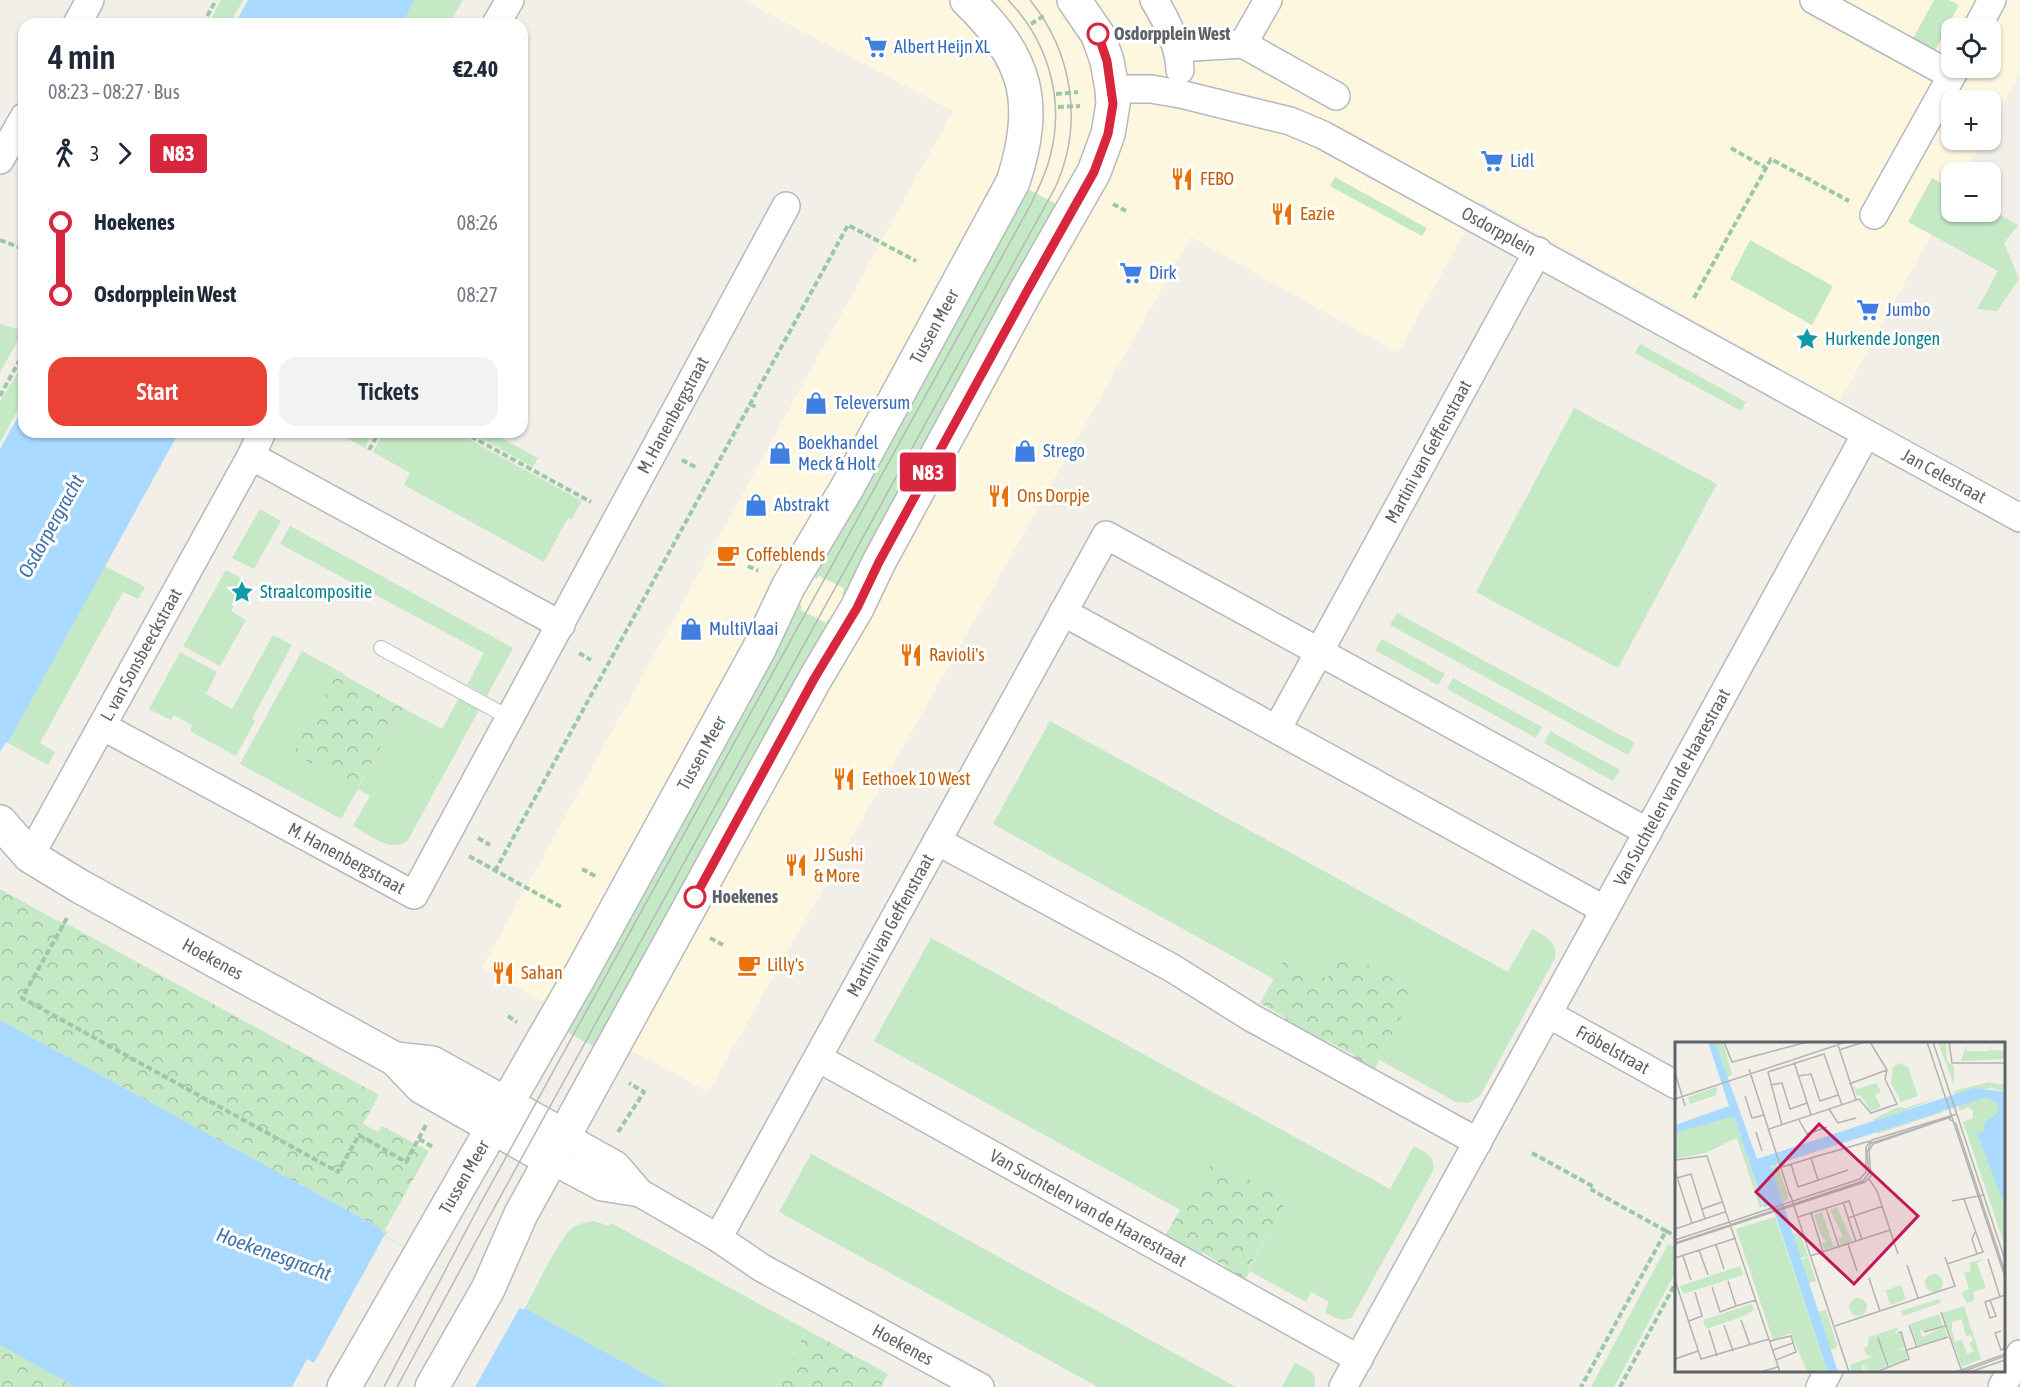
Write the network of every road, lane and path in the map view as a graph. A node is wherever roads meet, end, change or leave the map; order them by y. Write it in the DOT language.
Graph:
graph roads {
  1 [pos="90,0"];
  2 [pos="216,0"];
  3 [pos="510,0"];
  4 [pos="967,0"];
  5 [pos="1074,0"];
  6 [pos="1154,0"];
  7 [pos="1268,0"];
  8 [pos="1814,0"];
  9 [pos="1992,0"];
  10 [pos="80,18"];
  11 [pos="206,18"];
  12 [pos="500,18"];
  13 [pos="1982,18"];
  14 [pos="1243,44"];
  15 [pos="1941,64"];
  16 [pos="1950,78"];
  17 [pos="1336,96"];
  18 [pos="1027,108"];
  19 [pos="1111,109"];
  20 [pos="18,128"];
  21 [pos="1731,148"];
  22 [pos="0,160"];
  23 [pos="1766,168"];
  24 [pos="786,206"];
  25 [pos="1874,215"];
  26 [pos="0,240"];
  27 [pos="18,247"];
  28 [pos="1538,251"];
  29 [pos="916,261"];
  30 [pos="1694,298"];
  31 [pos="18,363"];
  32 [pos="0,396"];
  33 [pos="750,404"];
  34 [pos="758,408"];
  35 [pos="1866,434"];
  36 [pos="376,438"];
  37 [pos="474,438"];
  38 [pos="256,444"];
  39 [pos="369,450"];
  40 [pos="594,504"];
  41 [pos="2020,518"];
  42 [pos="1063,612"];
  43 [pos="561,626"];
  44 [pos="381,648"];
  45 [pos="1319,651"];
  46 [pos="510,718"];
  47 [pos="102,726"];
  48 [pos="1277,729"];
  49 [pos="0,822"];
  50 [pos="1648,832"];
  51 [pos="937,841"];
  52 [pos="652,844"];
  53 [pos="15,852"];
  54 [pos="460,852"];
  55 [pos="582,869"];
  56 [pos="495,871"];
  57 [pos="702,884"];
  58 [pos="607,887"];
  59 [pos="563,908"];
  60 [pos="1605,910"];
  61 [pos="67,918"];
  62 [pos="693,930"];
  63 [pos="560,980"];
  64 [pos="1548,1014"];
  65 [pos="557,1016"];
  66 [pos="641,1026"];
  67 [pos="611,1050"];
  68 [pos="818,1058"];
  69 [pos="1675,1084"];
  70 [pos="500,1115"];
  71 [pos="430,1118"];
  72 [pos="419,1139"];
  73 [pos="1478,1142"];
  74 [pos="433,1147"];
  75 [pos="558,1148"];
  76 [pos="1532,1153"];
  77 [pos="1666,1231"];
  78 [pos="1675,1235"];
  79 [pos="718,1238"];
  80 [pos="1675,1286"];
  81 [pos="2020,1354"];
  82 [pos="1359,1359"];
  83 [pos="1828,1372"];
  84 [pos="344,1387"];
  85 [pos="432,1387"];
  86 [pos="980,1387"];
  87 [pos="1343,1387"];
  88 [pos="1581,1387"];
  89 [pos="1620,1387"];
  90 [pos="1820,1387"];
  91 [pos="2002,1387"];
  1 -- 10 [label="street"];
  2 -- 11 [label="path"];
  3 -- 12 [label="street"];
  4 -- 18 [label="street"];
  5 -- 19 [label="street"];
  6 -- 14 [label="street"];
  7 -- 14 [label="street"];
  8 -- 15 [label="street"];
  9 -- 13 [label="street"];
  14 -- 17 [label="street"];
  16 -- 25 [label="street"];
  18 -- 19 [label="path"];
  18 -- 52 [label="street, Tussen Meer"];
  19 -- 28 [label="street, Osdorpplein"];
  19 -- 57 [label="street"];
  20 -- 22 [label="street"];
  21 -- 23 [label="path"];
  23 -- 25 [label="path"];
  23 -- 30 [label="path"];
  24 -- 43 [label="street, M. Hanenbergstraat"];
  26 -- 27 [label="path"];
  28 -- 35 [label="street, Osdorpplein"];
  28 -- 45 [label="street, Martini van Geffenstraat"];
  29 -- 33 [label="path"];
  31 -- 32 [label="path"];
  33 -- 34 [label="path"];
  33 -- 56 [label="path"];
  35 -- 41 [label="street, Jan Celestraat"];
  35 -- 50 [label="street, Van Suchtelen van de Haarestraat"];
  36 -- 39 [label="path"];
  37 -- 40 [label="path"];
  38 -- 43 [label="street"];
  38 -- 47 [label="street, L. van Sonsbeeckstraat"];
  42 -- 45 [label="street, Martini van Geffenstraat"];
  42 -- 48 [label="street"];
  42 -- 51 [label="street, Martini van Geffenstraat"];
  43 -- 46 [label="street, M. Hanenbergstraat"];
  44 -- 46 [label="lane"];
  45 -- 48 [label="street, Martini van Geffenstraat"];
  45 -- 50 [label="street, Martini van Geffenstraat"];
  46 -- 47 [label="street, M. Hanenbergstraat"];
  47 -- 53 [label="street, L. van Sonsbeeckstraat"];
  48 -- 60 [label="street"];
  49 -- 53 [label="street, Hoekenes"];
  50 -- 60 [label="street, Van Suchtelen van de Haarestraat"];
  51 -- 68 [label="street, Martini van Geffenstraat"];
  51 -- 73 [label="street"];
  52 -- 58 [label="lane"];
  52 -- 65 [label="street, Tussen Meer"];
  53 -- 70 [label="street, Hoekenes"];
  54 -- 56 [label="path"];
  55 -- 58 [label="path"];
  56 -- 59 [label="path"];
  57 -- 62 [label="lane"];
  57 -- 67 [label="street"];
  60 -- 64 [label="street, Van Suchtelen van de Haarestraat"];
  61 -- 72 [label="path"];
  63 -- 65 [label="lane"];
  64 -- 69 [label="street, Fröbelstraat"];
  64 -- 73 [label="street, Van Suchtelen van de Haarestraat"];
  65 -- 70 [label="street, Tussen Meer"];
  66 -- 67 [label="lane"];
  67 -- 75 [label="street"];
  68 -- 79 [label="street, Martini van Geffenstraat"];
  68 -- 82 [label="street, Van Suchtelen van de Haarestraat"];
  70 -- 75 [label="street, Hoekenes"];
  70 -- 84 [label="street, Tussen Meer"];
  71 -- 72 [label="path"];
  72 -- 74 [label="path"];
  73 -- 82 [label="street, Van Suchtelen van de Haarestraat"];
  75 -- 79 [label="street, Hoekenes"];
  75 -- 85 [label="street"];
  76 -- 77 [label="path"];
  77 -- 78 [label="path"];
  77 -- 88 [label="path"];
  79 -- 86 [label="street, Hoekenes"];
  80 -- 89 [label="path"];
  81 -- 91 [label="street"];
  82 -- 87 [label="street, Van Suchtelen van de Haarestraat"];
  83 -- 90 [label="street"];
}
